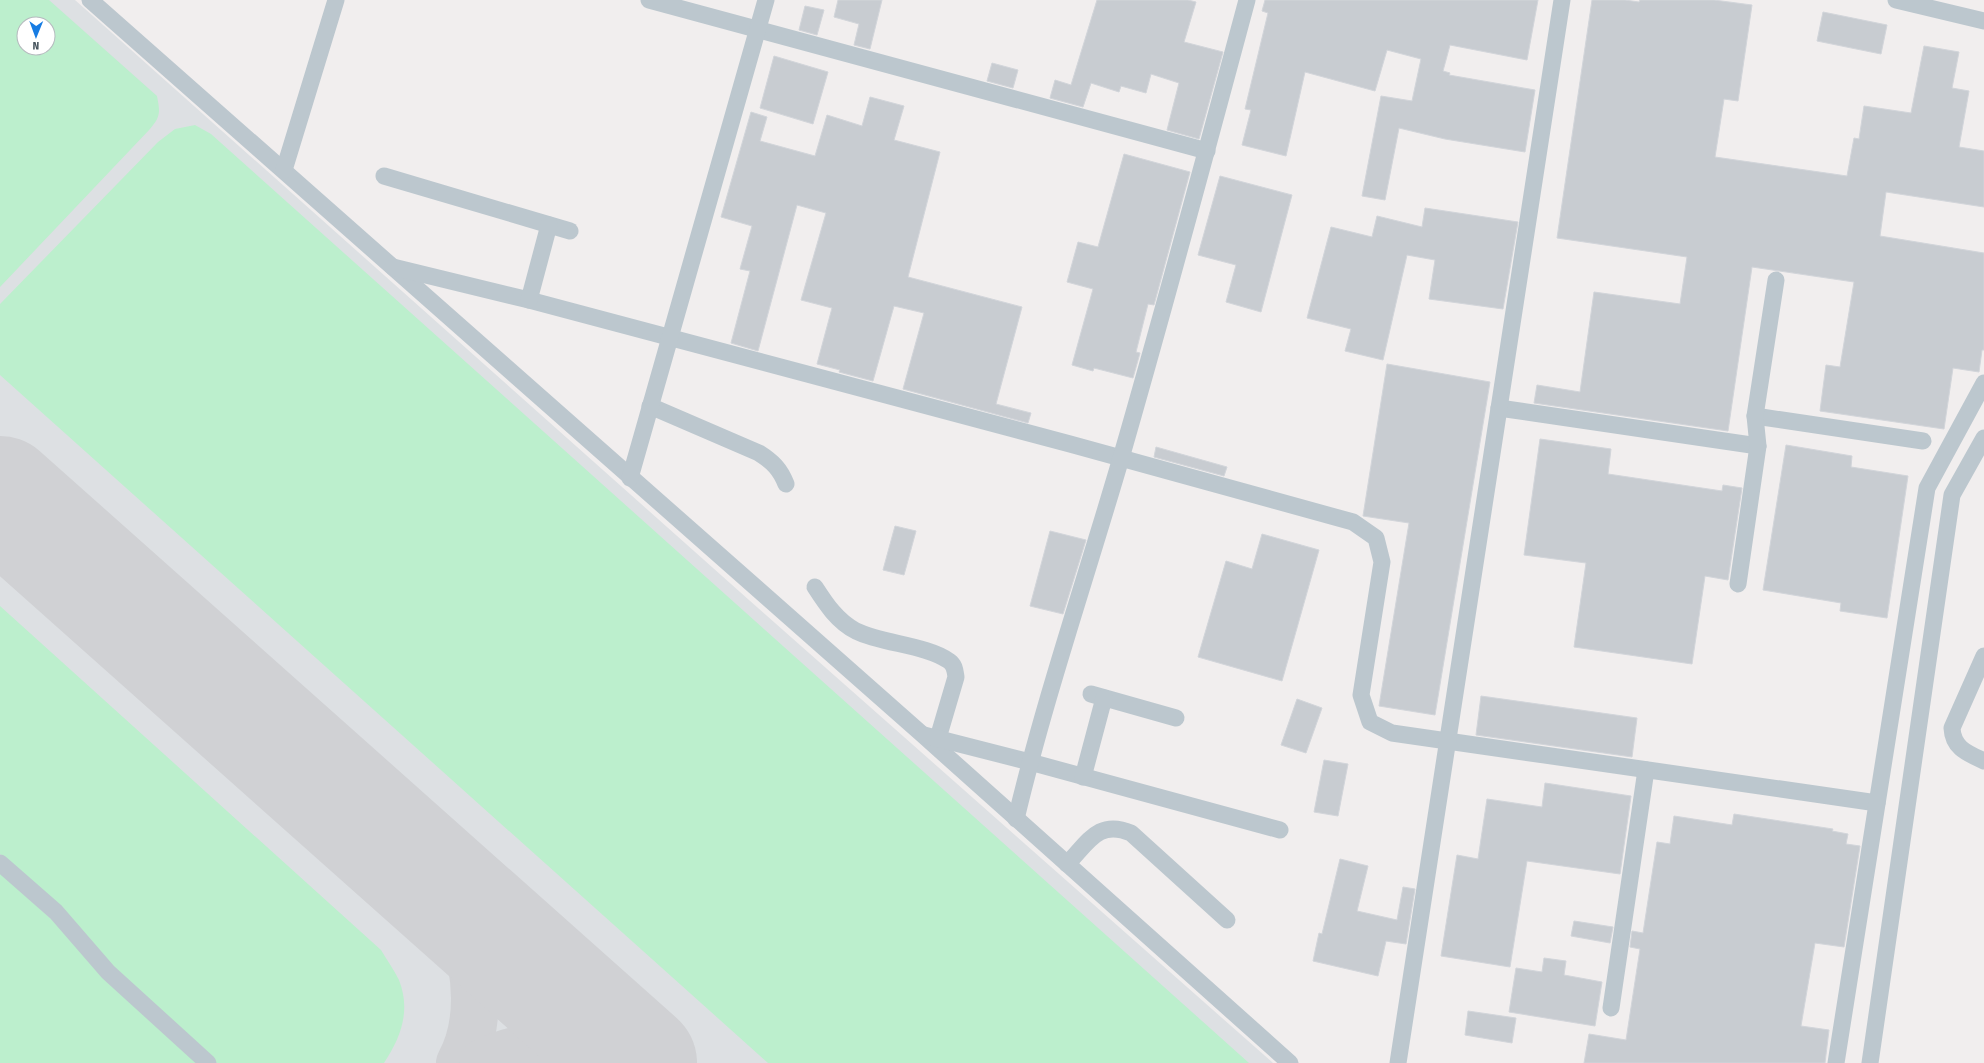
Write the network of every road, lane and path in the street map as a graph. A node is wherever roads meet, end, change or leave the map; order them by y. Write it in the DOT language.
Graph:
graph roads {
  1 [pos="90,0"];
  2 [pos="336,0"];
  3 [pos="649,0"];
  4 [pos="766,0"];
  5 [pos="1247,0"];
  6 [pos="1562,0"];
  7 [pos="1896,0"];
  8 [pos="1926,3"];
  9 [pos="1984,21"];
  10 [pos="758,29"];
  11 [pos="1207,151"];
  12 [pos="284,170"];
  13 [pos="384,176"];
  14 [pos="549,225"];
  15 [pos="570,231"];
  16 [pos="393,268"];
  17 [pos="1776,280"];
  18 [pos="529,300"];
  19 [pos="670,338"];
  20 [pos="1984,383"];
  21 [pos="650,406"];
  22 [pos="1499,408"];
  23 [pos="1755,416"];
  24 [pos="1984,438"];
  25 [pos="1923,441"];
  26 [pos="1758,446"];
  27 [pos="1121,458"];
  28 [pos="630,478"];
  29 [pos="786,484"];
  30 [pos="1738,584"];
  31 [pos="815,587"];
  32 [pos="1984,656"];
  33 [pos="1176,718"];
  34 [pos="931,737"];
  35 [pos="1446,741"];
  36 [pos="1984,761"];
  37 [pos="1030,762"];
  38 [pos="1646,770"];
  39 [pos="1084,777"];
  40 [pos="1877,804"];
  41 [pos="1016,819"];
  42 [pos="1280,830"];
  43 [pos="0,863"];
  44 [pos="1067,864"];
  45 [pos="1227,920"];
  46 [pos="1611,1008"];
  47 [pos="208,1063"];
  48 [pos="1290,1063"];
  49 [pos="1398,1063"];
  50 [pos="1836,1063"];
  51 [pos="1870,1063"];
  1 -- 12 [label="street"];
  2 -- 12 [label="street"];
  3 -- 10 [label="street"];
  4 -- 10 [label="street"];
  5 -- 11 [label="street"];
  6 -- 22 [label="street"];
  7 -- 8 [label="street"];
  8 -- 9 [label="street"];
  10 -- 11 [label="street"];
  10 -- 19 [label="street"];
  11 -- 27 [label="street"];
  12 -- 16 [label="street"];
  13 -- 14 [label="street"];
  14 -- 15 [label="street"];
  14 -- 18 [label="street"];
  16 -- 18 [label="street"];
  16 -- 28 [label="street"];
  17 -- 23 [label="street"];
  18 -- 19 [label="street"];
  19 -- 21 [label="street"];
  19 -- 27 [label="street"];
  20 -- 40 [label="street"];
  21 -- 28 [label="street"];
  21 -- 29 [label="street"];
  22 -- 26 [label="street"];
  22 -- 35 [label="street"];
  23 -- 25 [label="street"];
  23 -- 26 [label="street"];
  24 -- 51 [label="street"];
  26 -- 30 [label="street"];
  27 -- 35 [label="street"];
  27 -- 37 [label="street"];
  28 -- 34 [label="street"];
  31 -- 34 [label="street"];
  32 -- 36 [label="street"];
  33 -- 39 [label="street"];
  34 -- 37 [label="street"];
  34 -- 41 [label="street"];
  35 -- 38 [label="street"];
  35 -- 49 [label="street"];
  37 -- 39 [label="street"];
  37 -- 41 [label="street"];
  38 -- 40 [label="street"];
  38 -- 46 [label="street"];
  39 -- 42 [label="street"];
  40 -- 50 [label="street"];
  41 -- 44 [label="street"];
  43 -- 47 [label="street"];
  44 -- 45 [label="street"];
  44 -- 48 [label="street"];
}
